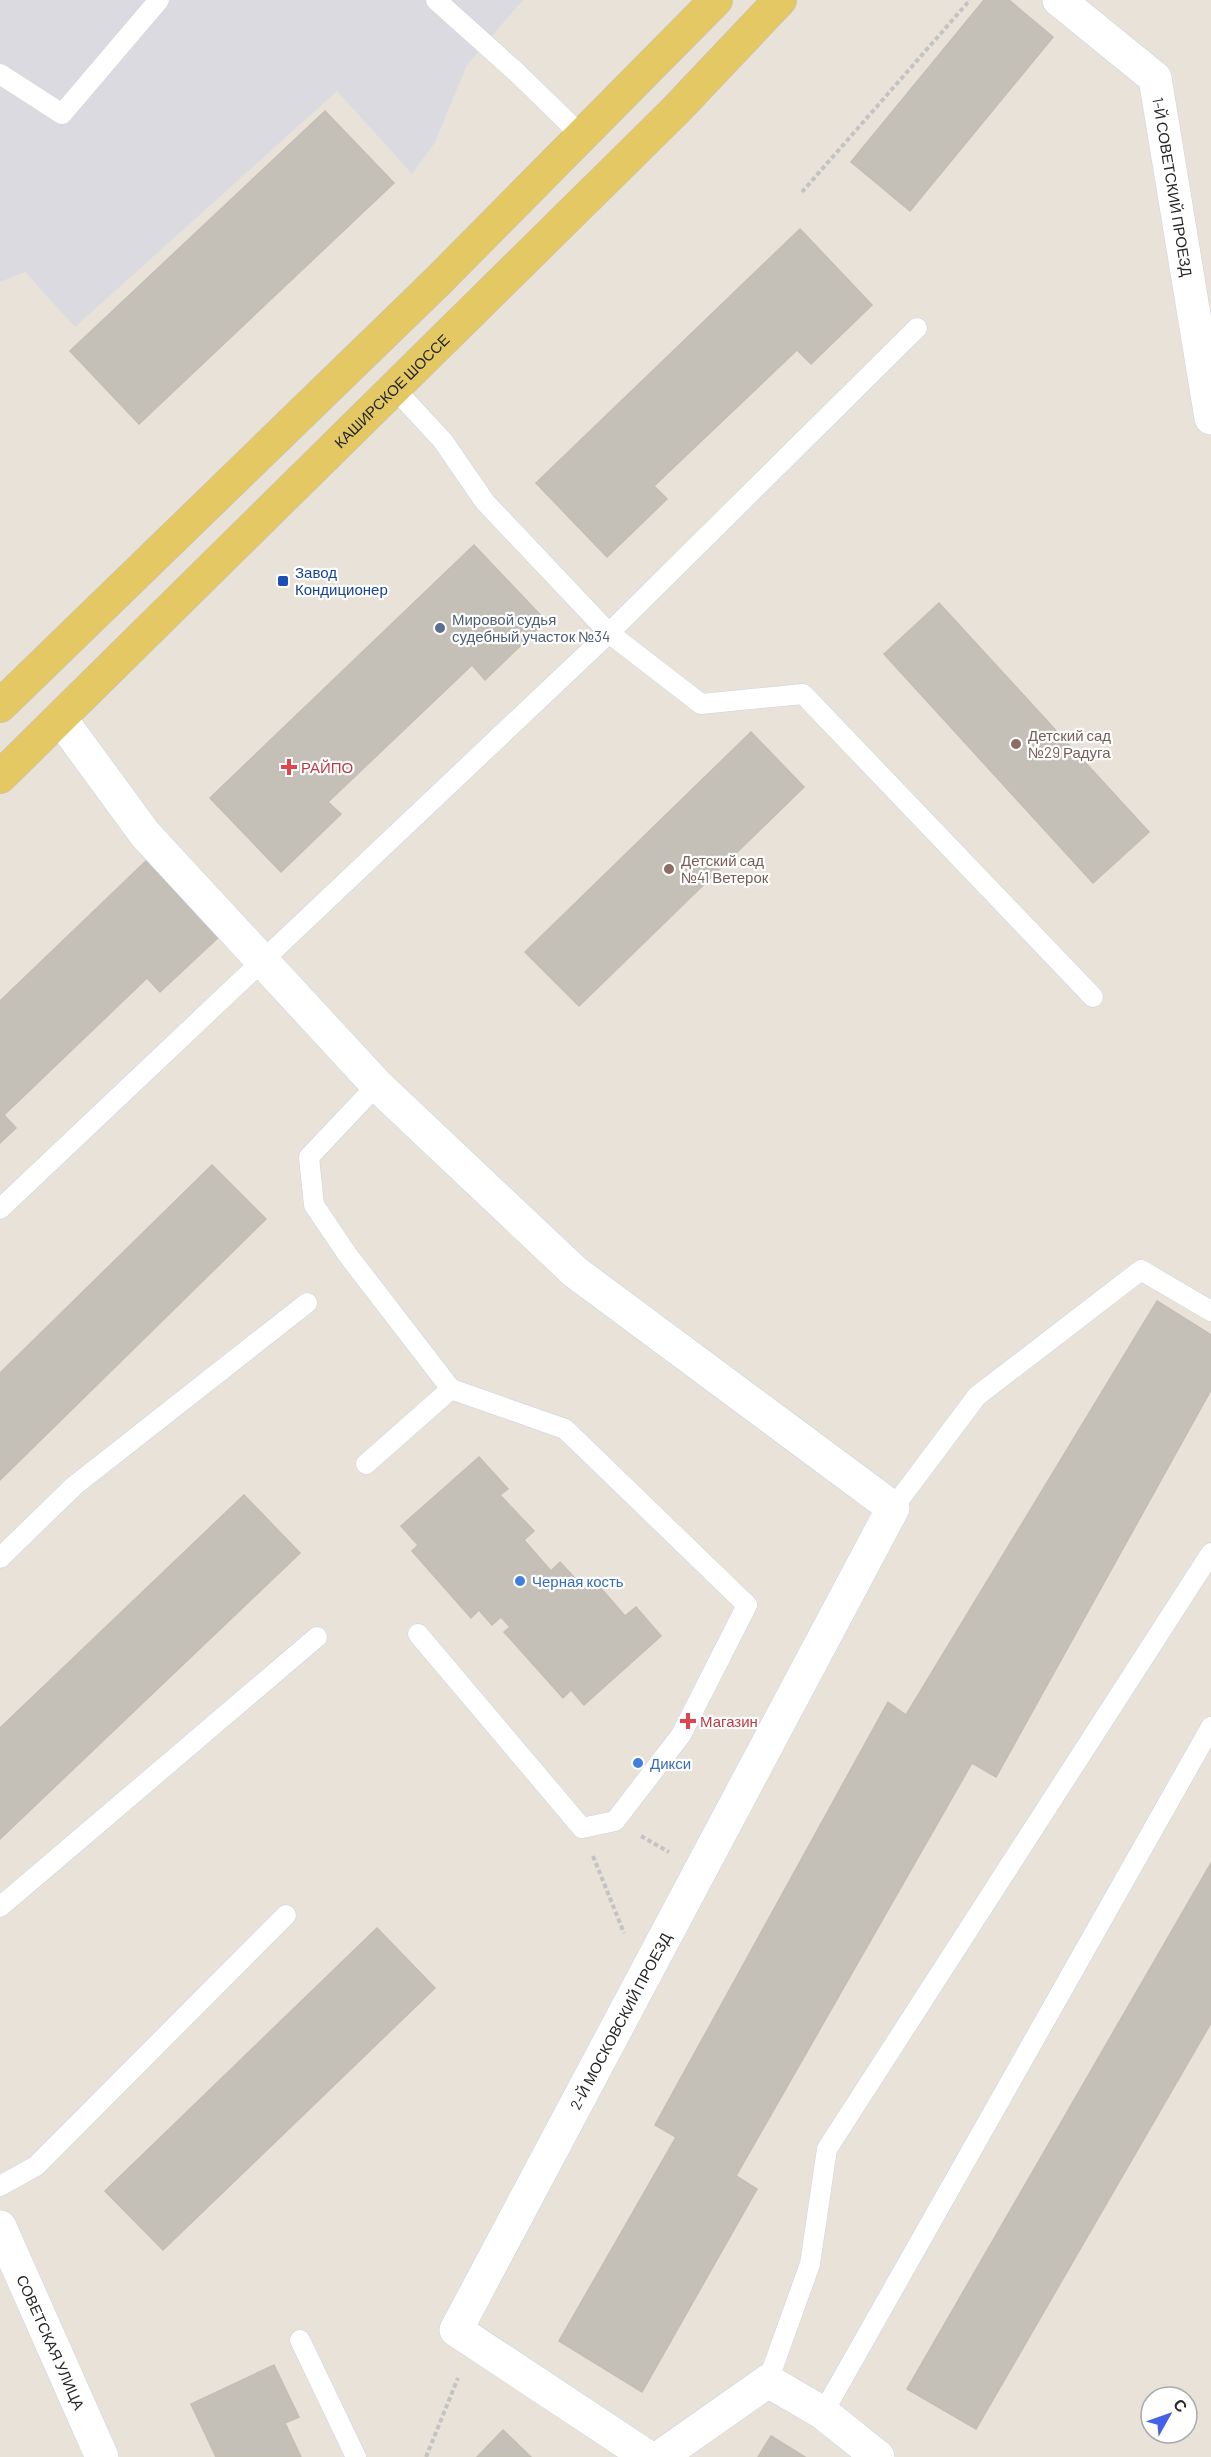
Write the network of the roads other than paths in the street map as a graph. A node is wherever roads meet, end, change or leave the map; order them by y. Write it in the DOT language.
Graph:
graph roads {
  1 [pos="159,0"];
  2 [pos="436,0"];
  3 [pos="716,0"];
  4 [pos="780,0"];
  5 [pos="1059,0"];
  6 [pos="0,74"];
  7 [pos="583,137"];
  8 [pos="917,328"];
  9 [pos="394,388"];
  10 [pos="1211,418"];
  11 [pos="609,633"];
  12 [pos="0,706"];
  13 [pos="60,718"];
  14 [pos="0,777"];
  15 [pos="260,961"];
  16 [pos="1093,997"];
  17 [pos="377,1085"];
  18 [pos="0,1209"];
  19 [pos="307,1303"];
  20 [pos="1211,1311"];
  21 [pos="451,1389"];
  22 [pos="366,1464"];
  23 [pos="893,1508"];
  24 [pos="1211,1553"];
  25 [pos="0,1558"];
  26 [pos="418,1634"];
  27 [pos="317,1637"];
  28 [pos="1211,1727"];
  29 [pos="0,1907"];
  30 [pos="286,1915"];
  31 [pos="0,2186"];
  32 [pos="0,2227"];
  33 [pos="300,2340"];
  34 [pos="768,2381"];
  35 [pos="823,2413"];
  36 [pos="863,2452"];
  37 [pos="102,2457"];
  38 [pos="356,2457"];
  39 [pos="648,2457"];
  40 [pos="660,2457"];
  1 -- 6 [label="lane"];
  2 -- 7 [label="lane"];
  3 -- 7 [label="main road"];
  4 -- 9 [label="main road, КАШИРСКОЕ ШОССЕ"];
  5 -- 10 [label="street, 1-Й СОВЕТСКИЙ ПРОЕЗД"];
  7 -- 12 [label="main road"];
  8 -- 11 [label="lane"];
  9 -- 11 [label="lane"];
  9 -- 13 [label="main road, КАШИРСКОЕ ШОССЕ"];
  11 -- 15 [label="lane"];
  11 -- 16 [label="lane"];
  13 -- 14 [label="main road, КАШИРСКОЕ ШОССЕ"];
  13 -- 15 [label="street"];
  15 -- 17 [label="street"];
  15 -- 18 [label="lane"];
  17 -- 21 [label="lane"];
  17 -- 23 [label="street"];
  19 -- 25 [label="lane"];
  20 -- 23 [label="lane"];
  21 -- 22 [label="lane"];
  21 -- 26 [label="lane"];
  23 -- 39 [label="street, 2-Й МОСКОВСКИЙ ПРОЕЗД"];
  24 -- 34 [label="lane"];
  27 -- 29 [label="lane"];
  28 -- 35 [label="lane"];
  30 -- 31 [label="lane"];
  32 -- 37 [label="street, СОВЕТСКАЯ УЛИЦА"];
  33 -- 38 [label="lane"];
  34 -- 35 [label="street"];
  34 -- 40 [label="street"];
  35 -- 36 [label="street"];
}
